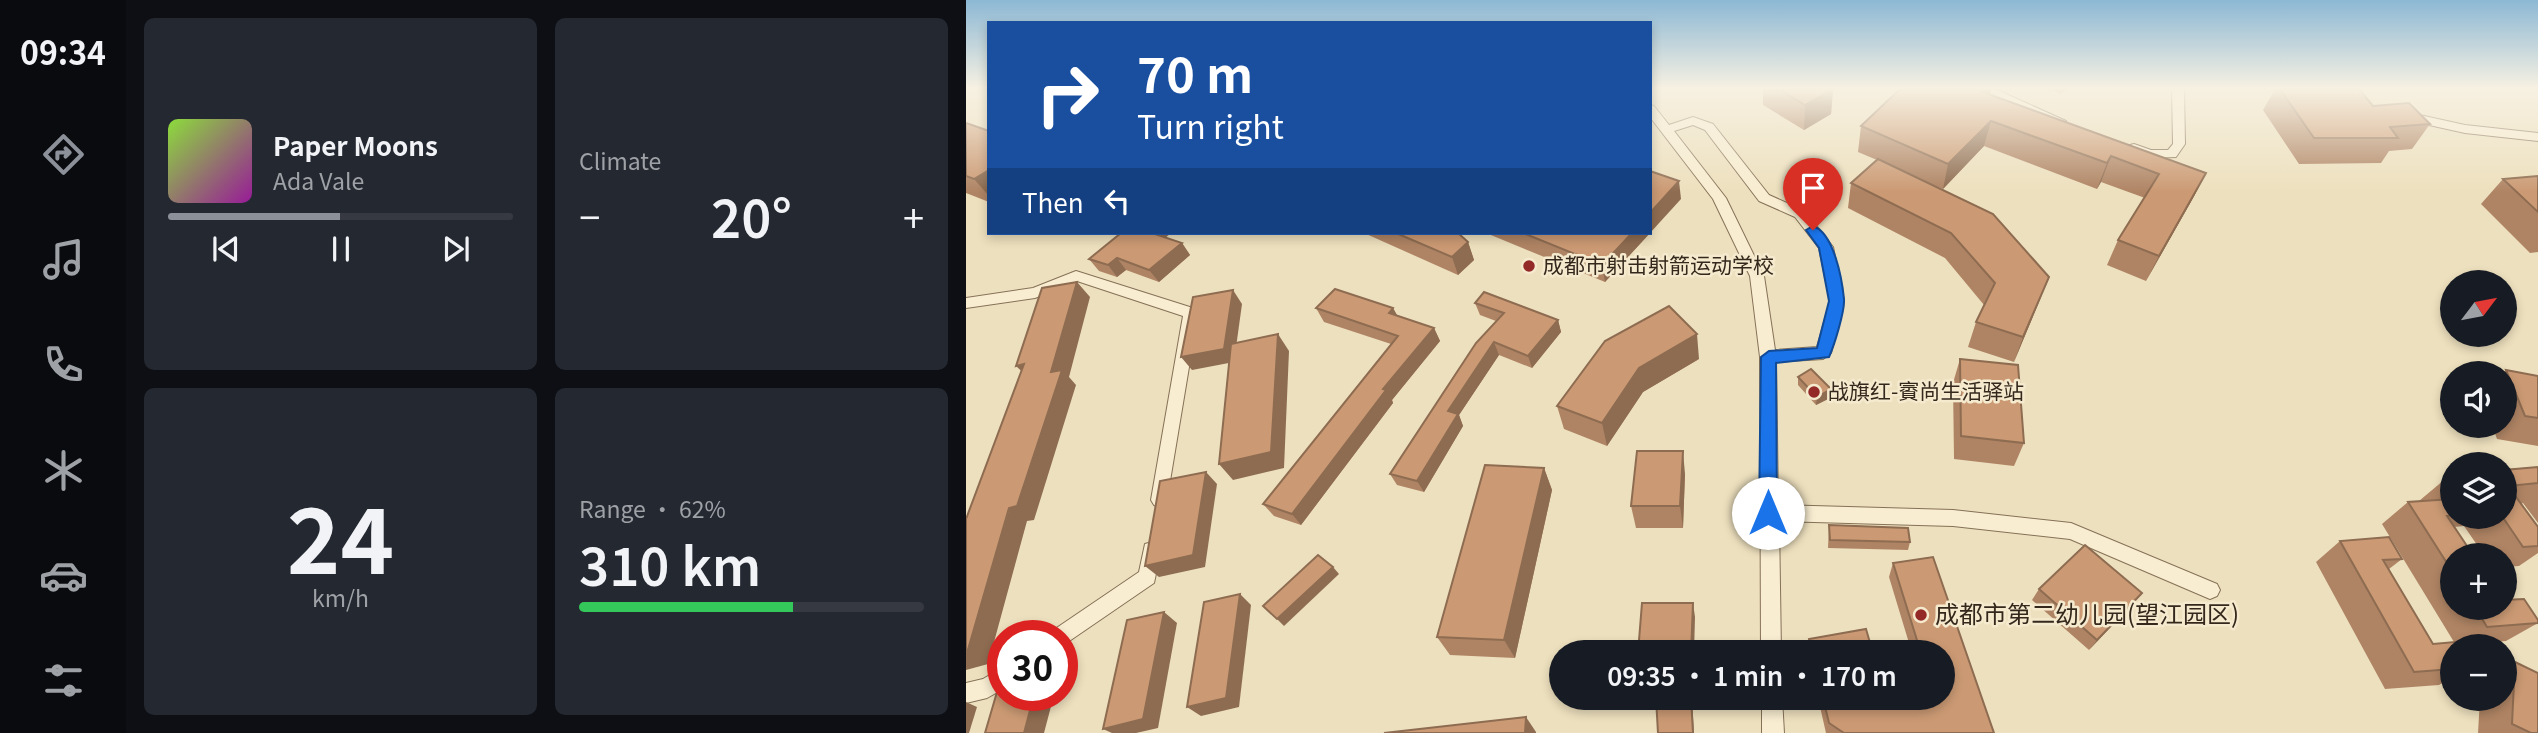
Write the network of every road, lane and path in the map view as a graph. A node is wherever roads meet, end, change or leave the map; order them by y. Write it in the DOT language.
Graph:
graph roads {
  1 [pos="1663,123"];
  2 [pos="1686,123"];
  3 [pos="1699,123"];
  4 [pos="2179,123"];
  5 [pos="2440,123"];
  6 [pos="1668,129"];
  7 [pos="2538,137"];
  8 [pos="2126,145"];
  9 [pos="966,303"];
  10 [pos="1769,357"];
  11 [pos="1158,511"];
  12 [pos="1768,513"];
  13 [pos="1154,537"];
  14 [pos="2210,590"];
  15 [pos="1078,625"];
  16 [pos="1771,640"];
  17 [pos="987,688"];
  18 [pos="966,693"];
  19 [pos="1772,710"];
  20 [pos="1773,733"];
  1 -- 6 [label="street"];
  2 -- 6 [label="street"];
  3 -- 10 [label="street"];
  4 -- 8 [label="street"];
  5 -- 7 [label="street"];
  6 -- 10 [label="street"];
  9 -- 11 [label="street"];
  10 -- 12 [label="street"];
  12 -- 14 [label="street"];
  12 -- 16 [label="street"];
  13 -- 15 [label="street"];
  17 -- 18 [label="street"];
  19 -- 20 [label="street"];
}
